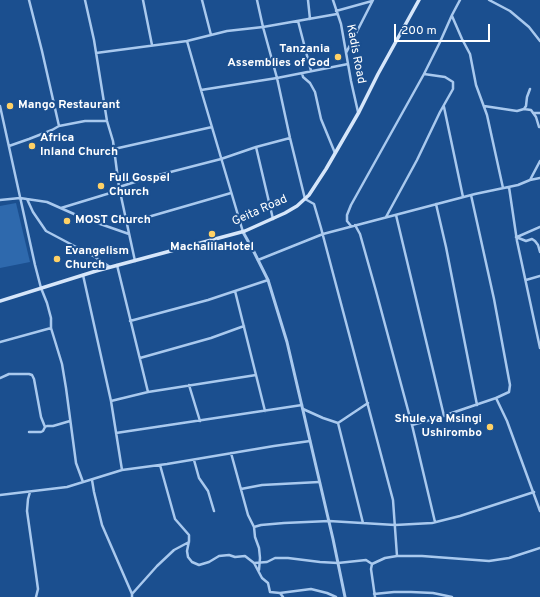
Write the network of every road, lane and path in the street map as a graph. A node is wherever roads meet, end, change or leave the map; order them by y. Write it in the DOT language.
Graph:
graph roads {
  1 [pos="29,0"];
  2 [pos="85,0"];
  3 [pos="143,0"];
  4 [pos="202,0"];
  5 [pos="257,0"];
  6 [pos="308,0"];
  7 [pos="333,0"];
  8 [pos="372,0"];
  9 [pos="419,0"];
  10 [pos="460,0"];
  11 [pos="489,0"];
  12 [pos="336,11"];
  13 [pos="338,14"];
  14 [pos="452,15"];
  15 [pos="310,19"];
  16 [pos="298,21"];
  17 [pos="263,27"];
  18 [pos="211,35"];
  19 [pos="187,41"];
  20 [pos="540,41"];
  21 [pos="152,45"];
  22 [pos="96,53"];
  23 [pos="346,53"];
  24 [pos="348,64"];
  25 [pos="312,71"];
  26 [pos="302,73"];
  27 [pos="424,74"];
  28 [pos="277,78"];
  29 [pos="530,89"];
  30 [pos="201,90"];
  31 [pos="0,106"];
  32 [pos="444,106"];
  33 [pos="484,106"];
  34 [pos="524,109"];
  35 [pos="359,112"];
  36 [pos="533,113"];
  37 [pos="540,113"];
  38 [pos="107,121"];
  39 [pos="59,126"];
  40 [pos="212,127"];
  41 [pos="540,127"];
  42 [pos="290,138"];
  43 [pos="9,146"];
  44 [pos="256,147"];
  45 [pos="114,149"];
  46 [pos="335,154"];
  47 [pos="221,159"];
  48 [pos="540,161"];
  49 [pos="540,178"];
  50 [pos="530,180"];
  51 [pos="509,187"];
  52 [pos="504,188"];
  53 [pos="120,189"];
  54 [pos="231,193"];
  55 [pos="471,195"];
  56 [pos="20,198"];
  57 [pos="463,198"];
  58 [pos="27,199"];
  59 [pos="305,199"];
  60 [pos="0,200"];
  61 [pos="436,204"];
  62 [pos="61,208"];
  63 [pos="396,215"];
  64 [pos="386,217"];
  65 [pos="273,219"];
  66 [pos="126,221"];
  67 [pos="353,226"];
  68 [pos="540,227"];
  69 [pos="243,232"];
  70 [pos="129,234"];
  71 [pos="323,234"];
  72 [pos="516,237"];
  73 [pos="540,252"];
  74 [pos="135,260"];
  75 [pos="258,260"];
  76 [pos="116,265"];
  77 [pos="111,267"];
  78 [pos="83,275"];
  79 [pos="540,276"];
  80 [pos="268,280"];
  81 [pos="526,280"];
  82 [pos="41,288"];
  83 [pos="235,291"];
  84 [pos="0,301"];
  85 [pos="130,321"];
  86 [pos="244,326"];
  87 [pos="51,328"];
  88 [pos="0,342"];
  89 [pos="540,348"];
  90 [pos="140,358"];
  91 [pos="256,375"];
  92 [pos="0,378"];
  93 [pos="189,385"];
  94 [pos="148,392"];
  95 [pos="496,398"];
  96 [pos="111,401"];
  97 [pos="368,403"];
  98 [pos="477,405"];
  99 [pos="302,407"];
  100 [pos="265,411"];
  101 [pos="444,416"];
  102 [pos="70,421"];
  103 [pos="200,421"];
  104 [pos="338,423"];
  105 [pos="412,425"];
  106 [pos="45,427"];
  107 [pos="29,432"];
  108 [pos="116,433"];
  109 [pos="310,441"];
  110 [pos="231,453"];
  111 [pos="194,460"];
  112 [pos="160,465"];
  113 [pos="122,470"];
  114 [pos="92,480"];
  115 [pos="83,482"];
  116 [pos="320,482"];
  117 [pos="241,489"];
  118 [pos="30,492"];
  119 [pos="534,492"];
  120 [pos="0,495"];
  121 [pos="538,502"];
  122 [pos="214,511"];
  123 [pos="540,511"];
  124 [pos="329,522"];
  125 [pos="435,522"];
  126 [pos="363,524"];
  127 [pos="395,525"];
  128 [pos="254,526"];
  129 [pos="189,541"];
  130 [pos="540,548"];
  131 [pos="397,556"];
  132 [pos="338,562"];
  133 [pos="254,563"];
  134 [pos="259,563"];
  135 [pos="372,564"];
  136 [pos="259,572"];
  137 [pos="280,593"];
  138 [pos="132,596"];
  139 [pos="374,596"];
  140 [pos="36,597"];
  141 [pos="283,597"];
  142 [pos="336,597"];
  143 [pos="345,597"];
  144 [pos="452,597"];
  1 -- 39 [label="street"];
  2 -- 22 [label="street"];
  3 -- 21 [label="street"];
  4 -- 18 [label="street"];
  5 -- 17 [label="street"];
  6 -- 15 [label="street"];
  7 -- 12 [label="street, Kadis Road"];
  8 -- 12 [label="street"];
  8 -- 23 [label="street"];
  9 -- 35 [label="main road, Geita Road"];
  10 -- 14 [label="street"];
  11 -- 20 [label="street"];
  12 -- 13 [label="street, Kadis Road"];
  13 -- 15 [label="street"];
  13 -- 23 [label="street, Kadis Road"];
  14 -- 27 [label="street"];
  14 -- 33 [label="street"];
  15 -- 16 [label="street"];
  16 -- 17 [label="street"];
  16 -- 25 [label="street"];
  17 -- 18 [label="street"];
  17 -- 28 [label="street"];
  18 -- 19 [label="street"];
  19 -- 21 [label="street"];
  19 -- 30 [label="street"];
  21 -- 22 [label="street"];
  22 -- 38 [label="street"];
  23 -- 24 [label="street, Kadis Road"];
  24 -- 25 [label="street"];
  24 -- 35 [label="street, Kadis Road"];
  25 -- 26 [label="street"];
  26 -- 28 [label="street"];
  26 -- 46 [label="street"];
  27 -- 32 [label="street"];
  27 -- 67 [label="street"];
  28 -- 30 [label="street"];
  28 -- 42 [label="street"];
  29 -- 34 [label="street"];
  30 -- 40 [label="street"];
  31 -- 43 [label="street"];
  32 -- 57 [label="street"];
  32 -- 64 [label="street"];
  33 -- 34 [label="street"];
  33 -- 52 [label="street"];
  34 -- 36 [label="street"];
  35 -- 46 [label="main road, Geita Road"];
  36 -- 37 [label="street"];
  36 -- 41 [label="street"];
  38 -- 39 [label="street"];
  38 -- 45 [label="street"];
  39 -- 43 [label="street"];
  40 -- 45 [label="street"];
  40 -- 47 [label="street"];
  42 -- 44 [label="street"];
  42 -- 59 [label="street"];
  43 -- 56 [label="street"];
  44 -- 47 [label="street"];
  44 -- 65 [label="street"];
  45 -- 53 [label="street"];
  46 -- 59 [label="main road, Geita Road"];
  47 -- 53 [label="street"];
  47 -- 54 [label="street"];
  48 -- 50 [label="street"];
  49 -- 50 [label="street"];
  50 -- 51 [label="street"];
  51 -- 52 [label="street"];
  51 -- 72 [label="street"];
  52 -- 55 [label="street"];
  53 -- 62 [label="street"];
  53 -- 66 [label="street"];
  54 -- 66 [label="street"];
  54 -- 69 [label="street"];
  55 -- 57 [label="street"];
  55 -- 95 [label="street"];
  56 -- 58 [label="street"];
  56 -- 60 [label="street"];
  56 -- 82 [label="street"];
  57 -- 61 [label="street"];
  58 -- 62 [label="street"];
  58 -- 77 [label="street"];
  59 -- 65 [label="main road, Geita Road"];
  59 -- 71 [label="street"];
  61 -- 63 [label="street"];
  61 -- 98 [label="street"];
  62 -- 70 [label="street"];
  63 -- 64 [label="street"];
  63 -- 101 [label="street"];
  64 -- 67 [label="street"];
  65 -- 69 [label="main road, Geita Road"];
  66 -- 70 [label="street"];
  67 -- 71 [label="street"];
  67 -- 105 [label="street"];
  68 -- 72 [label="street"];
  69 -- 74 [label="main road, Geita Road"];
  69 -- 75 [label="street"];
  70 -- 74 [label="street"];
  71 -- 75 [label="street"];
  71 -- 97 [label="street"];
  72 -- 73 [label="street"];
  72 -- 81 [label="street"];
  74 -- 76 [label="main road, Geita Road"];
  75 -- 80 [label="street"];
  76 -- 77 [label="main road, Geita Road"];
  76 -- 85 [label="street"];
  77 -- 78 [label="main road, Geita Road"];
  78 -- 82 [label="main road, Geita Road"];
  78 -- 96 [label="street"];
  79 -- 81 [label="street"];
  80 -- 83 [label="street"];
  80 -- 99 [label="street"];
  81 -- 89 [label="street"];
  82 -- 84 [label="main road, Geita Road"];
  82 -- 87 [label="street"];
  83 -- 85 [label="street"];
  83 -- 86 [label="street"];
  85 -- 90 [label="street"];
  86 -- 90 [label="street"];
  86 -- 91 [label="street"];
  87 -- 88 [label="street"];
  87 -- 102 [label="street"];
  90 -- 94 [label="street"];
  91 -- 93 [label="street"];
  91 -- 100 [label="street"];
  92 -- 106 [label="street"];
  93 -- 94 [label="street"];
  93 -- 103 [label="street"];
  94 -- 96 [label="street"];
  95 -- 98 [label="street"];
  95 -- 119 [label="street"];
  96 -- 108 [label="street"];
  97 -- 104 [label="street"];
  97 -- 127 [label="street"];
  98 -- 101 [label="street"];
  99 -- 100 [label="street"];
  99 -- 104 [label="street"];
  99 -- 109 [label="street"];
  100 -- 103 [label="street"];
  101 -- 105 [label="street"];
  102 -- 106 [label="street"];
  102 -- 115 [label="street"];
  103 -- 108 [label="street"];
  104 -- 126 [label="street"];
  105 -- 125 [label="street"];
  106 -- 107 [label="street"];
  108 -- 113 [label="street"];
  109 -- 110 [label="street"];
  109 -- 116 [label="street"];
  110 -- 111 [label="street"];
  110 -- 117 [label="street"];
  111 -- 112 [label="street"];
  111 -- 122 [label="street"];
  112 -- 113 [label="street"];
  112 -- 129 [label="street"];
  113 -- 114 [label="street"];
  114 -- 115 [label="street"];
  114 -- 138 [label="street"];
  115 -- 118 [label="street"];
  116 -- 117 [label="street"];
  116 -- 124 [label="street"];
  117 -- 128 [label="street"];
  118 -- 120 [label="street"];
  118 -- 140 [label="street"];
  119 -- 121 [label="street"];
  119 -- 125 [label="street"];
  121 -- 123 [label="street"];
  124 -- 126 [label="street"];
  124 -- 128 [label="street"];
  124 -- 132 [label="street"];
  125 -- 127 [label="street"];
  126 -- 127 [label="street"];
  127 -- 131 [label="street"];
  128 -- 134 [label="street"];
  129 -- 133 [label="street"];
  129 -- 138 [label="street"];
  130 -- 131 [label="street"];
  131 -- 135 [label="street"];
  132 -- 134 [label="street"];
  132 -- 135 [label="street"];
  132 -- 143 [label="street"];
  133 -- 134 [label="street"];
  133 -- 136 [label="street"];
  134 -- 136 [label="street"];
  135 -- 139 [label="street"];
  136 -- 137 [label="street"];
  137 -- 141 [label="street"];
  137 -- 142 [label="street"];
  139 -- 144 [label="street"];
}
